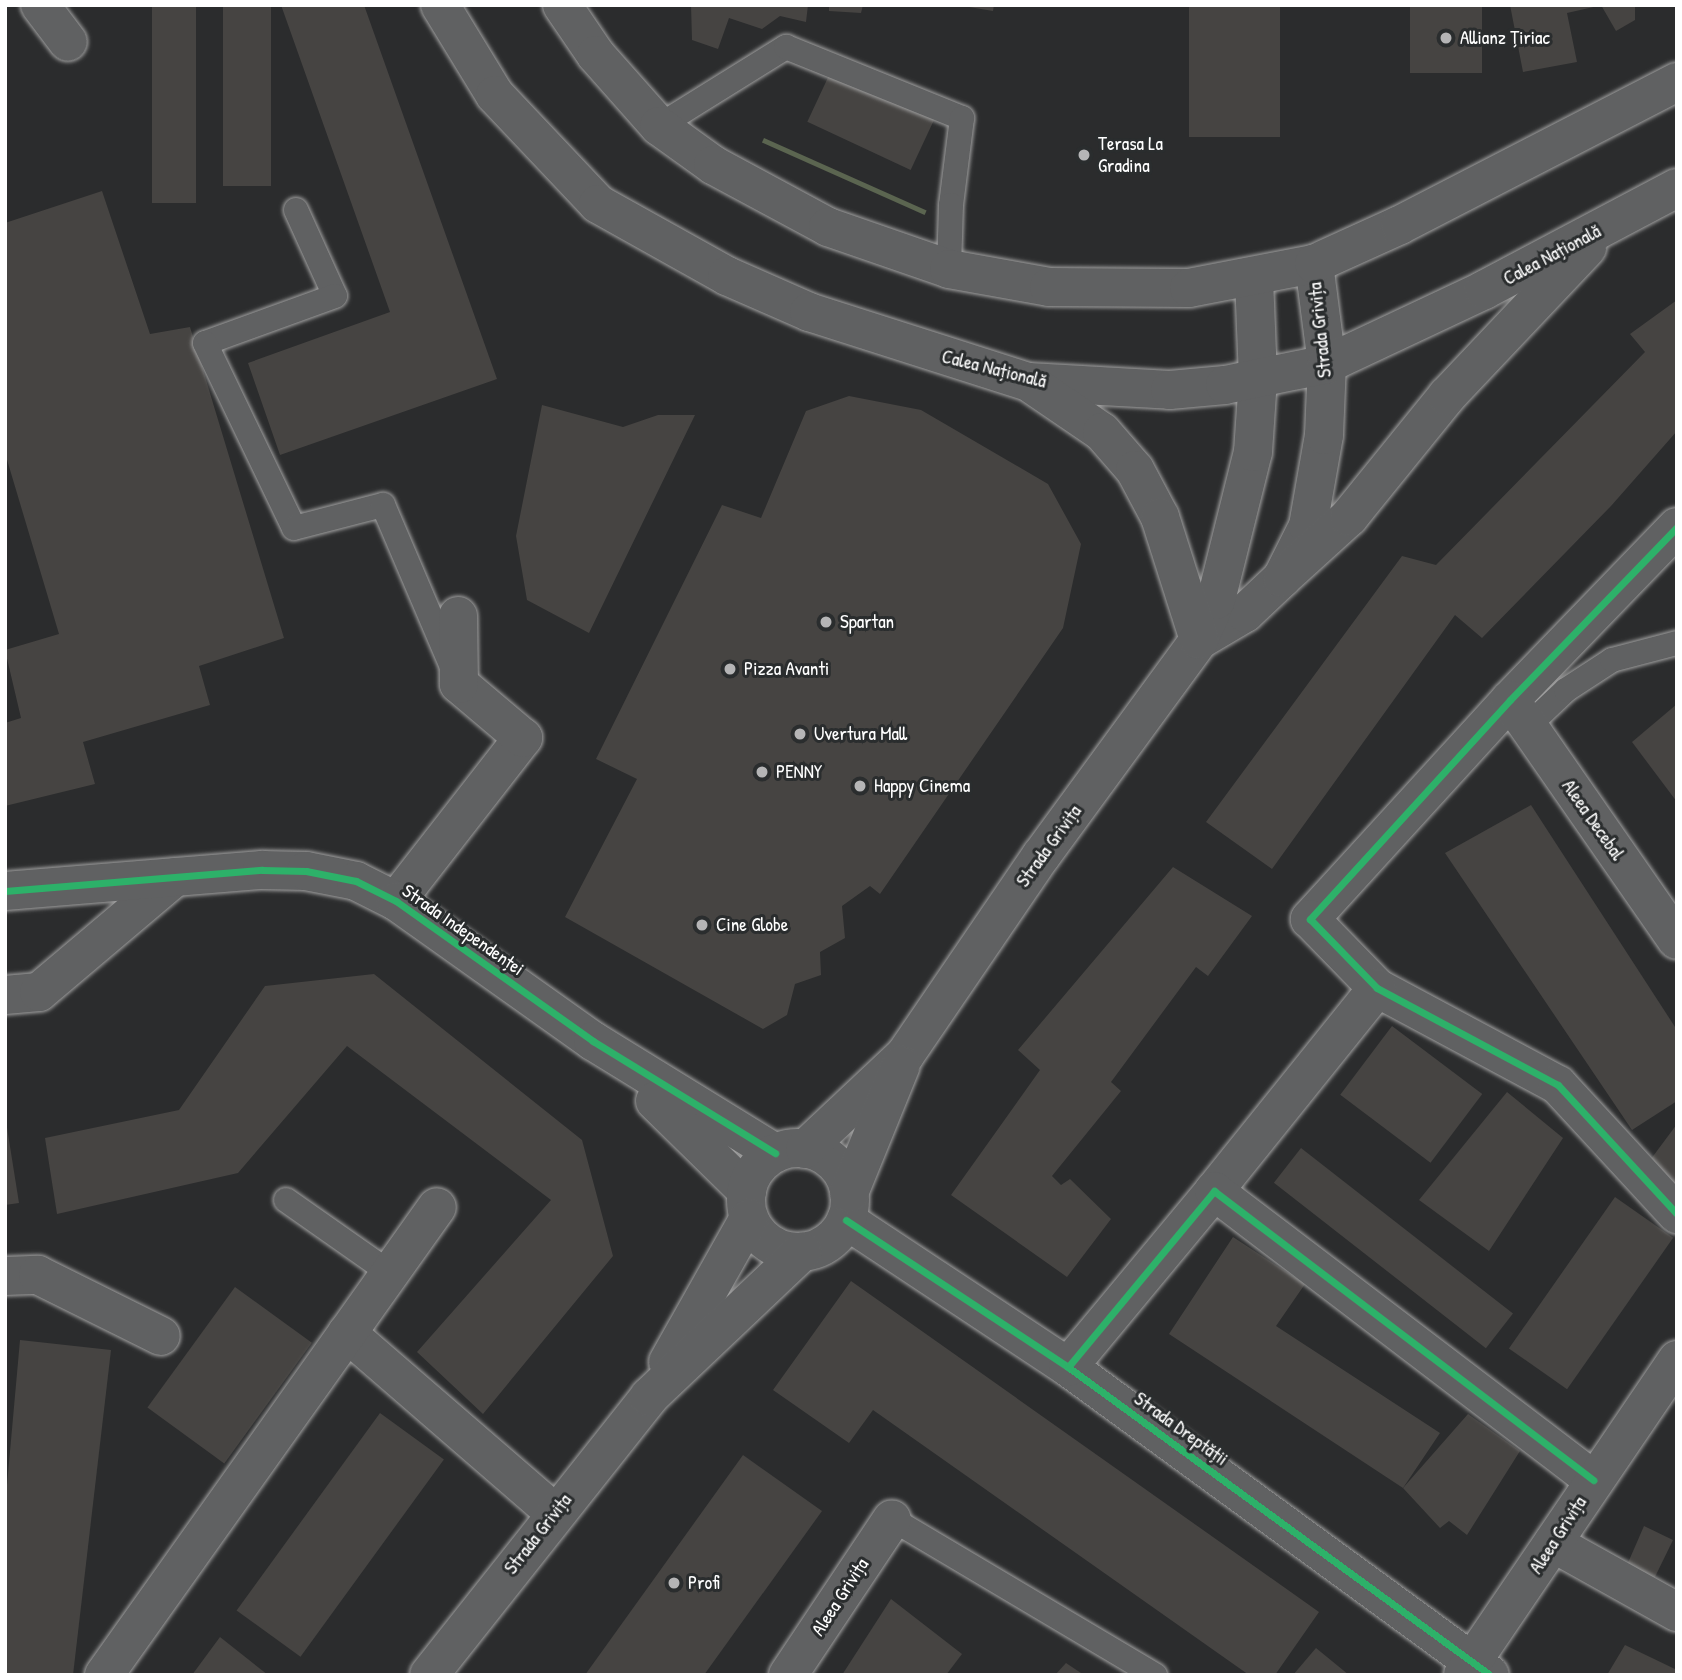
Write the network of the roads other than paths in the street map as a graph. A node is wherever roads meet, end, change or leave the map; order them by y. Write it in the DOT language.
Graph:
graph roads {
  1 [pos="40,5"];
  2 [pos="440,5"];
  3 [pos="562,5"];
  4 [pos="68,42"];
  5 [pos="1677,82"];
  6 [pos="659,126"];
  7 [pos="1677,188"];
  8 [pos="296,210"];
  9 [pos="1611,224"];
  10 [pos="1314,264"];
  11 [pos="949,269"];
  12 [pos="1254,278"];
  13 [pos="1327,364"];
  14 [pos="1258,378"];
  15 [pos="1029,382"];
  16 [pos="1677,527"];
  17 [pos="1282,578"];
  18 [pos="458,616"];
  19 [pos="1199,640"];
  20 [pos="1677,643"];
  21 [pos="459,684"];
  22 [pos="1519,713"];
  23 [pos="175,877"];
  24 [pos="5,891"];
  25 [pos="396,901"];
  26 [pos="1677,940"];
  27 [pos="1377,988"];
  28 [pos="5,995"];
  29 [pos="593,1041"];
  30 [pos="905,1055"];
  31 [pos="790,1151"];
  32 [pos="1214,1191"];
  33 [pos="286,1199"];
  34 [pos="748,1204"];
  35 [pos="438,1207"];
  36 [pos="848,1207"];
  37 [pos="1677,1214"];
  38 [pos="802,1252"];
  39 [pos="390,1273"];
  40 [pos="5,1276"];
  41 [pos="347,1333"];
  42 [pos="161,1336"];
  43 [pos="1677,1360"];
  44 [pos="1068,1367"];
  45 [pos="649,1396"];
  46 [pos="1593,1480"];
  47 [pos="554,1512"];
  48 [pos="891,1519"];
  49 [pos="1553,1543"];
  50 [pos="1677,1612"];
  51 [pos="1476,1670"];
  52 [pos="104,1675"];
  53 [pos="429,1675"];
  54 [pos="788,1675"];
  55 [pos="1155,1675"];
  1 -- 4 [label="street"];
  2 -- 15 [label="street, Calea Națională"];
  3 -- 6 [label="street"];
  5 -- 10 [label="street"];
  6 -- 11 [label="street"];
  6 -- 11 [label="lane"];
  7 -- 9 [label="street, Calea Națională"];
  8 -- 21 [label="lane"];
  9 -- 13 [label="street, Calea Națională"];
  9 -- 17 [label="street"];
  10 -- 12 [label="street"];
  10 -- 13 [label="street, Strada Grivița"];
  11 -- 12 [label="street"];
  12 -- 14 [label="street, Strada Grivița"];
  13 -- 14 [label="street, Calea Națională"];
  13 -- 17 [label="street, Strada Grivița"];
  14 -- 15 [label="street, Calea Națională"];
  14 -- 19 [label="street, Strada Grivița"];
  15 -- 19 [label="street"];
  16 -- 22 [label="street"];
  17 -- 19 [label="street, Strada Grivița"];
  18 -- 21 [label="street"];
  19 -- 30 [label="street, Strada Grivița"];
  20 -- 22 [label="lane"];
  21 -- 25 [label="street"];
  22 -- 26 [label="street, Aleea Decebal"];
  22 -- 27 [label="street"];
  23 -- 24 [label="street, Strada Independenței"];
  23 -- 25 [label="street, Strada Independenței"];
  23 -- 28 [label="street"];
  25 -- 29 [label="street, Strada Independenței"];
  27 -- 32 [label="street"];
  27 -- 37 [label="street"];
  29 -- 31 [label="street, Strada Independenței"];
  29 -- 34 [label="street, Strada Independenței"];
  30 -- 31 [label="street, Strada Grivița"];
  30 -- 36 [label="street, Strada Grivița"];
  31 -- 34 [label="street"];
  31 -- 36 [label="street"];
  32 -- 44 [label="street"];
  32 -- 46 [label="street"];
  33 -- 39 [label="lane"];
  34 -- 38 [label="street"];
  34 -- 45 [label="street, Strada Grivița"];
  35 -- 39 [label="street"];
  36 -- 38 [label="street"];
  36 -- 44 [label="street, Strada Dreptății"];
  38 -- 45 [label="street, Strada Grivița"];
  39 -- 41 [label="street"];
  40 -- 42 [label="street"];
  41 -- 47 [label="street"];
  41 -- 52 [label="street"];
  43 -- 46 [label="street, Aleea Grivița"];
  44 -- 51 [label="street, Strada Dreptății"];
  45 -- 47 [label="street, Strada Grivița"];
  46 -- 49 [label="street, Aleea Grivița"];
  47 -- 53 [label="street, Strada Grivița"];
  48 -- 54 [label="street, Aleea Grivița"];
  48 -- 55 [label="lane"];
  49 -- 50 [label="street"];
  49 -- 51 [label="street, Aleea Grivița"];
}
